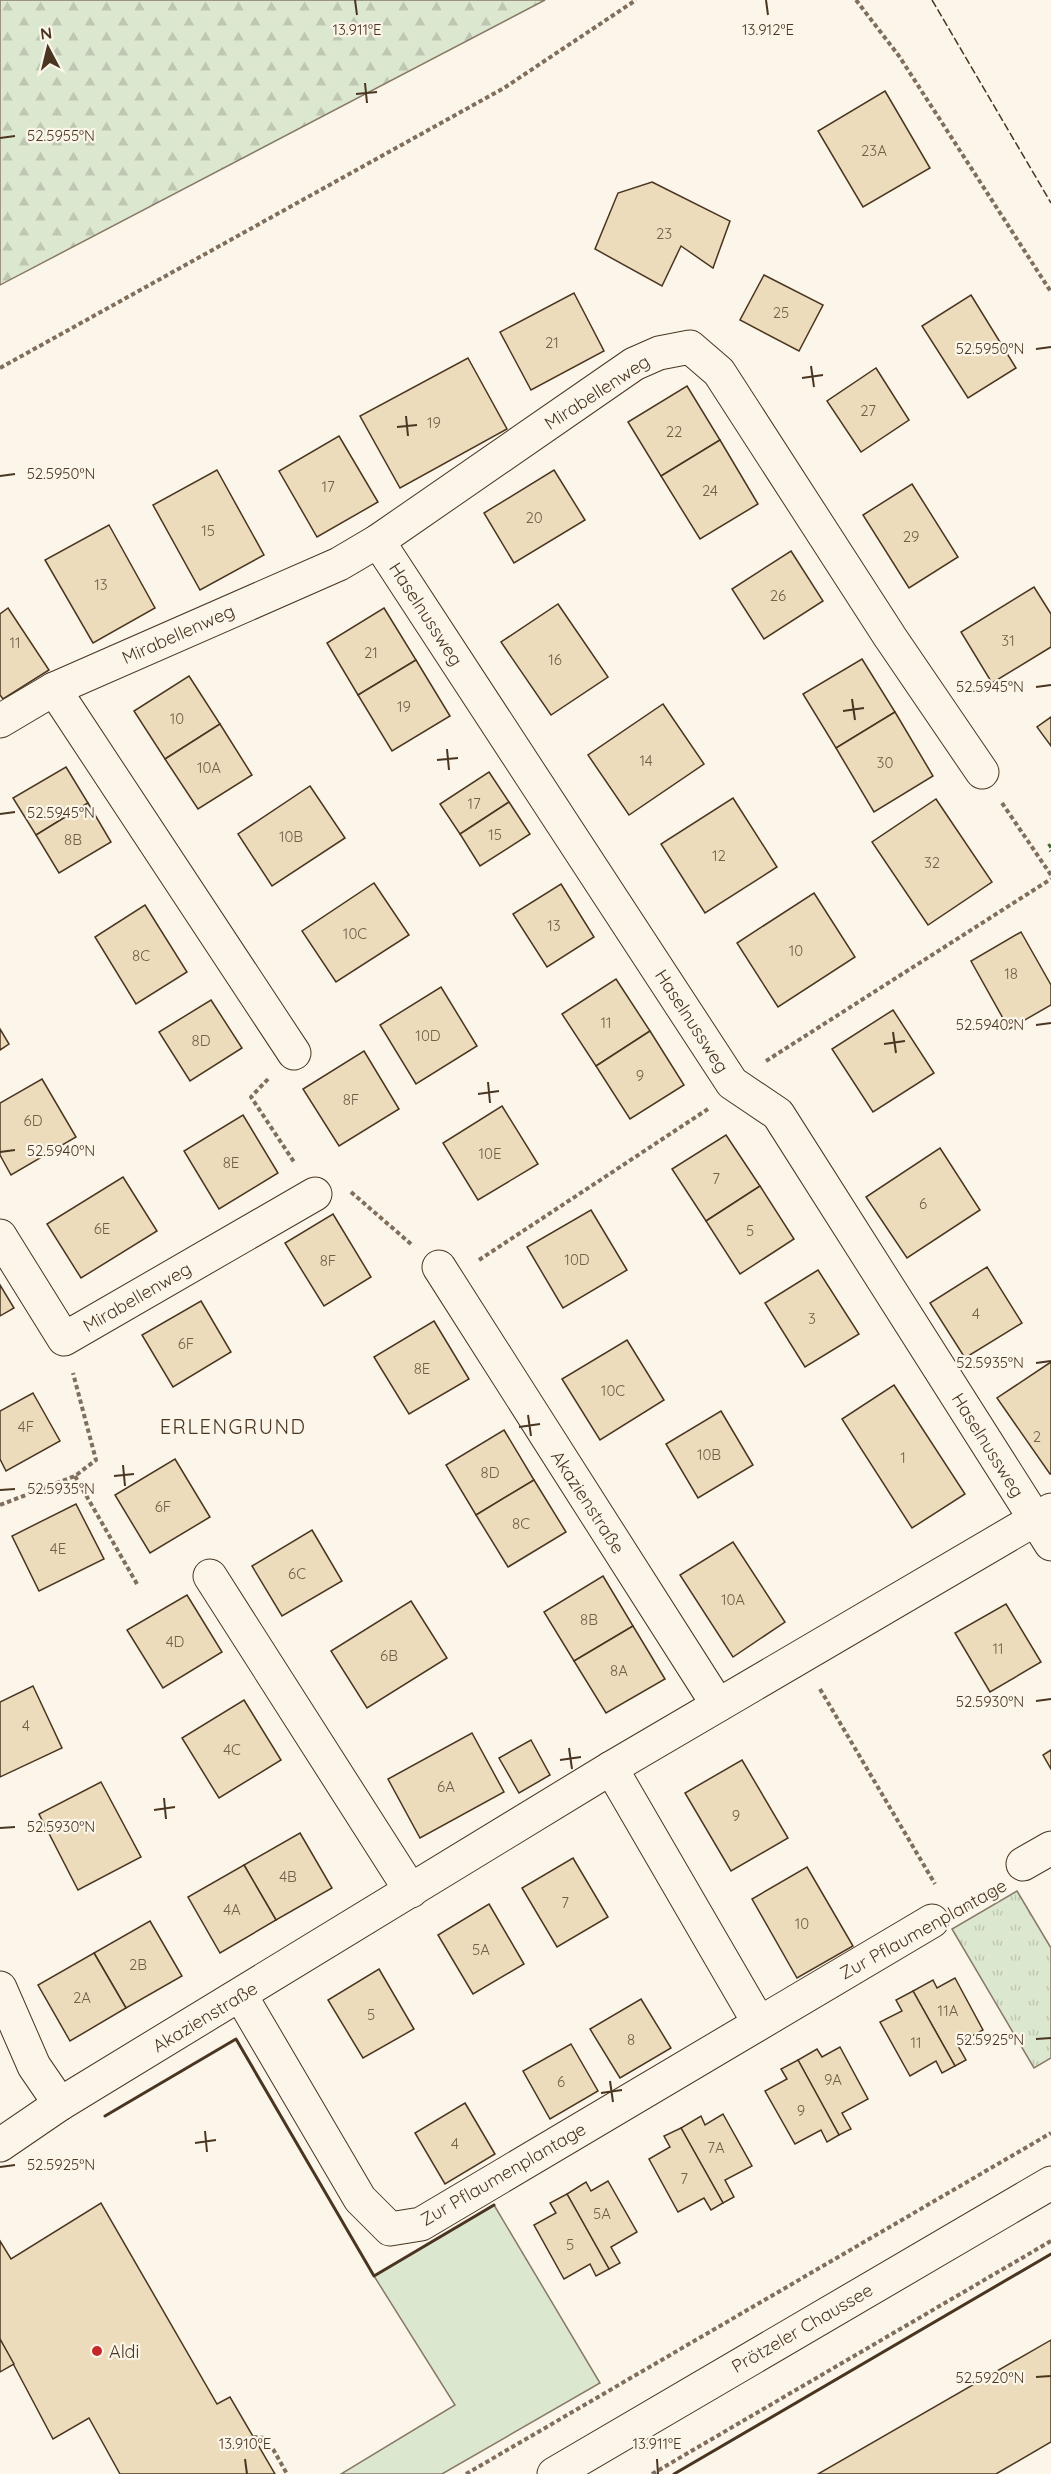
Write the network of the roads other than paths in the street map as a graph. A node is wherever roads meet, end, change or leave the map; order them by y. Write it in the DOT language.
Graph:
graph roads {
  1 [pos="378,541"];
  2 [pos="54,688"];
  3 [pos="0,721"];
  4 [pos="982,772"];
  5 [pos="294,1053"];
  6 [pos="315,1194"];
  7 [pos="0,1236"];
  8 [pos="443,1274"];
  9 [pos="1046,1524"];
  10 [pos="210,1576"];
  11 [pos="718,1705"];
  12 [pos="611,1768"];
  13 [pos="1051,1848"];
  14 [pos="1023,1864"];
  15 [pos="411,1891"];
  16 [pos="932,1921"];
  17 [pos="0,1988"];
  18 [pos="241,1996"];
  19 [pos="759,2023"];
  20 [pos="60,2104"];
  21 [pos="0,2145"];
  22 [pos="1051,2183"];
  23 [pos="554,2474"];
  1 -- 2 [label="street, Mirabellenweg"];
  1 -- 4 [label="street, Mirabellenweg"];
  1 -- 9 [label="street, Haselnussweg"];
  2 -- 3 [label="street, Mirabellenweg"];
  2 -- 5 [label="street"];
  6 -- 7 [label="street, Mirabellenweg"];
  8 -- 11 [label="street, Akazienstraße"];
  9 -- 11 [label="street, Akazienstraße"];
  10 -- 15 [label="street"];
  11 -- 12 [label="street, Akazienstraße"];
  12 -- 15 [label="street, Akazienstraße"];
  12 -- 19 [label="street"];
  13 -- 14 [label="street, Zur Pflaumenplantage"];
  15 -- 18 [label="street, Akazienstraße"];
  16 -- 19 [label="street, Zur Pflaumenplantage"];
  17 -- 20 [label="street"];
  18 -- 19 [label="street, Zur Pflaumenplantage"];
  18 -- 20 [label="street, Akazienstraße"];
  20 -- 21 [label="street, Akazienstraße"];
  22 -- 23 [label="street, Prötzeler Chaussee"];
}
